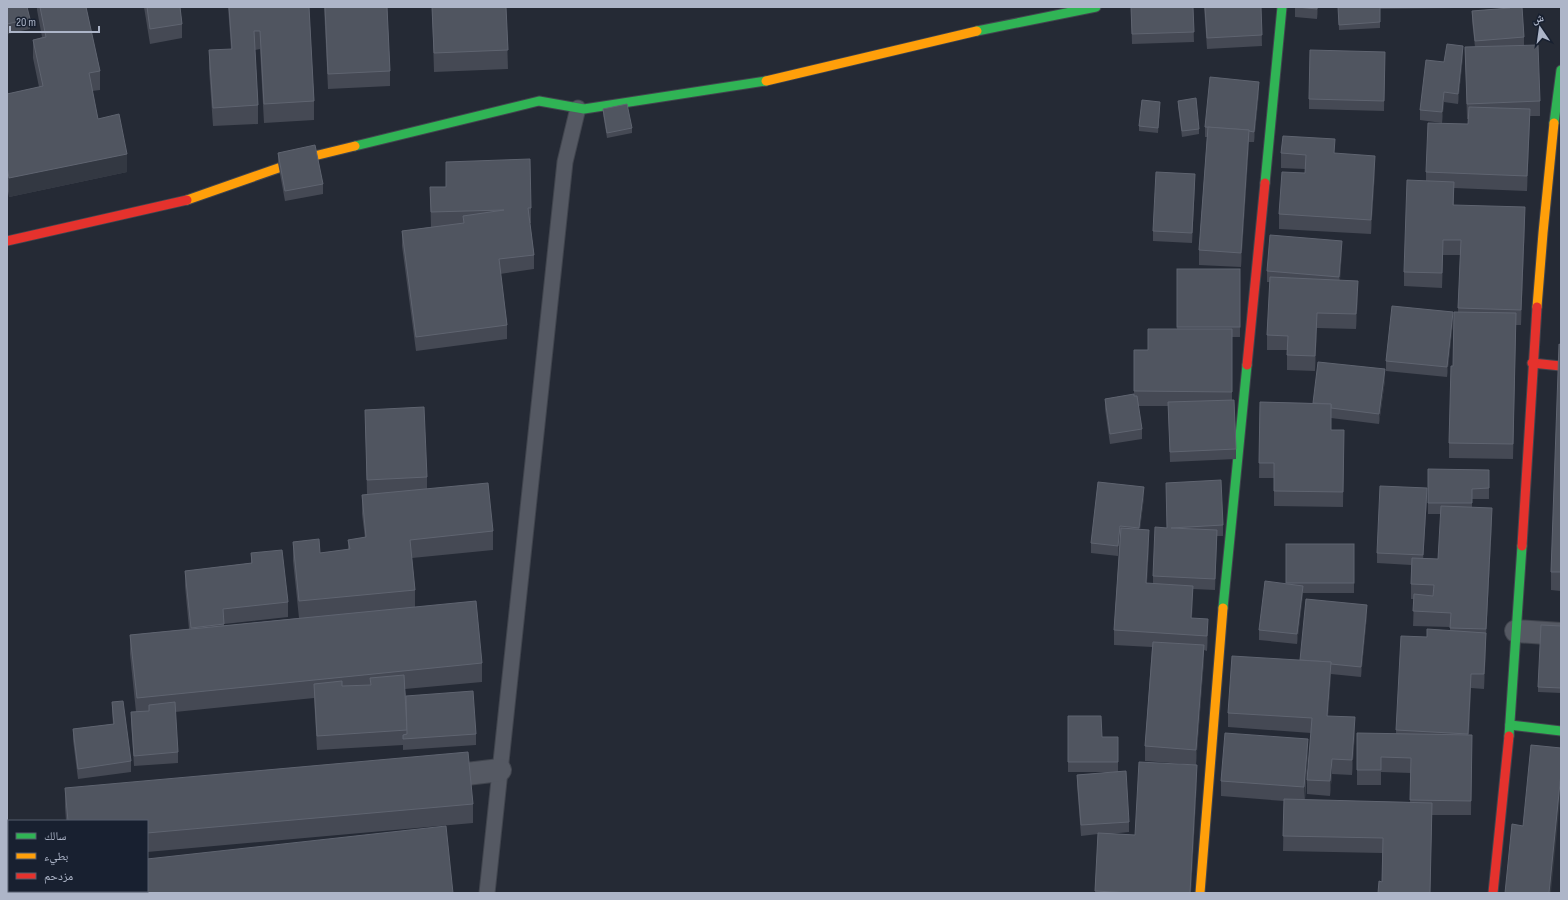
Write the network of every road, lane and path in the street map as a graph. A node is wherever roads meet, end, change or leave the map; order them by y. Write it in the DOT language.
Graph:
graph roads {
  1 [pos="1096,7"];
  2 [pos="1282,7"];
  3 [pos="1561,70"];
  4 [pos="1559,98"];
  5 [pos="578,108"];
  6 [pos="7,241"];
  7 [pos="1532,363"];
  8 [pos="1561,366"];
  9 [pos="1516,631"];
  10 [pos="1561,634"];
  11 [pos="1510,725"];
  12 [pos="1561,731"];
  13 [pos="500,770"];
  14 [pos="422,779"];
  15 [pos="487,893"];
  16 [pos="1200,893"];
  17 [pos="1493,893"];
  1 -- 5 [label="street"];
  2 -- 16 [label="street"];
  3 -- 4 [label="street"];
  4 -- 7 [label="street"];
  5 -- 6 [label="street"];
  5 -- 13 [label="lane"];
  7 -- 8 [label="street"];
  7 -- 9 [label="street"];
  9 -- 10 [label="street"];
  9 -- 11 [label="street"];
  11 -- 12 [label="street"];
  11 -- 17 [label="street"];
  13 -- 14 [label="street"];
  13 -- 15 [label="lane"];
}
